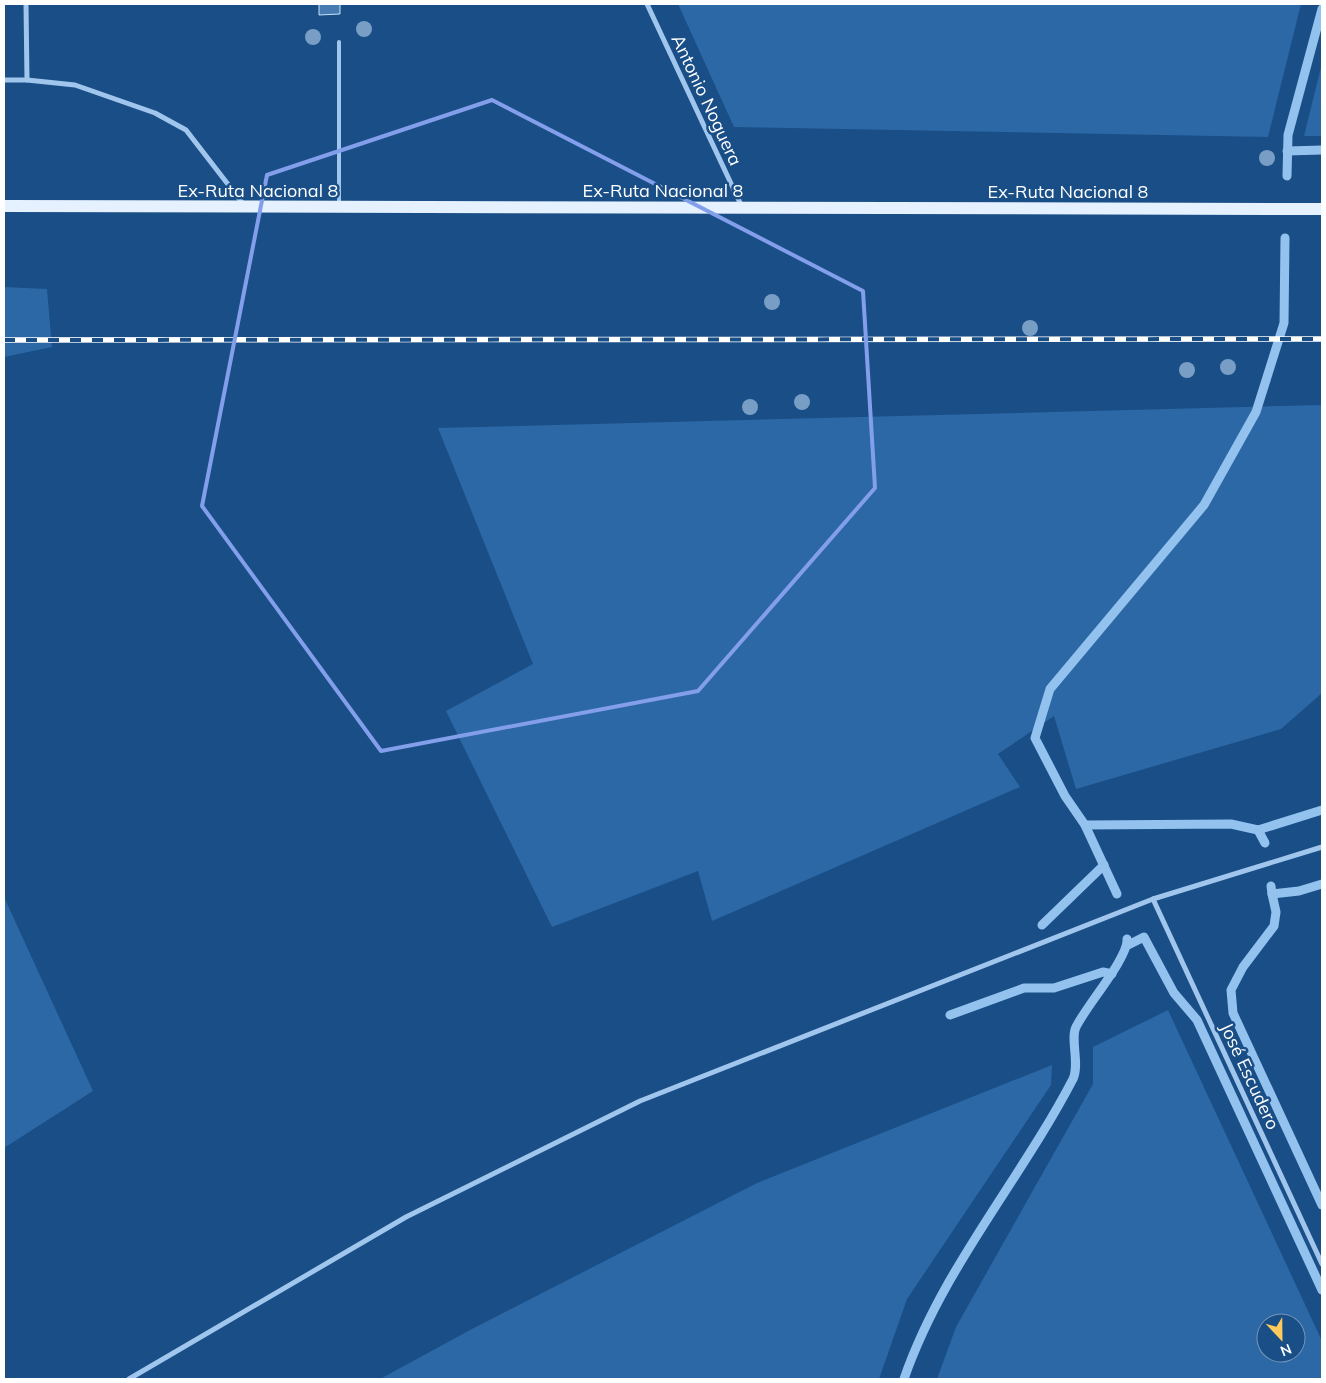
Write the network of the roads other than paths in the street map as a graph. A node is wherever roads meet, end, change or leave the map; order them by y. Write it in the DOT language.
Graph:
graph roads {
  1 [pos="26,4"];
  2 [pos="647,4"];
  3 [pos="338,42"];
  4 [pos="4,80"];
  5 [pos="27,80"];
  6 [pos="4,206"];
  7 [pos="246,207"];
  8 [pos="339,208"];
  9 [pos="742,208"];
  10 [pos="1317,209"];
  11 [pos="1322,847"];
  12 [pos="1153,900"];
  13 [pos="1322,1264"];
  14 [pos="129,1379"];
  1 -- 5 [label="street"];
  2 -- 9 [label="street, Antonio Noguera"];
  3 -- 8 [label="lane"];
  4 -- 5 [label="street"];
  5 -- 7 [label="street"];
  6 -- 7 [label="main road, Ex-Ruta Nacional 8"];
  7 -- 8 [label="main road, Ex-Ruta Nacional 8"];
  8 -- 9 [label="main road, Ex-Ruta Nacional 8"];
  9 -- 10 [label="main road, Ex-Ruta Nacional 8"];
  11 -- 12 [label="street"];
  12 -- 13 [label="street, José Escudero"];
  12 -- 14 [label="street"];
}
